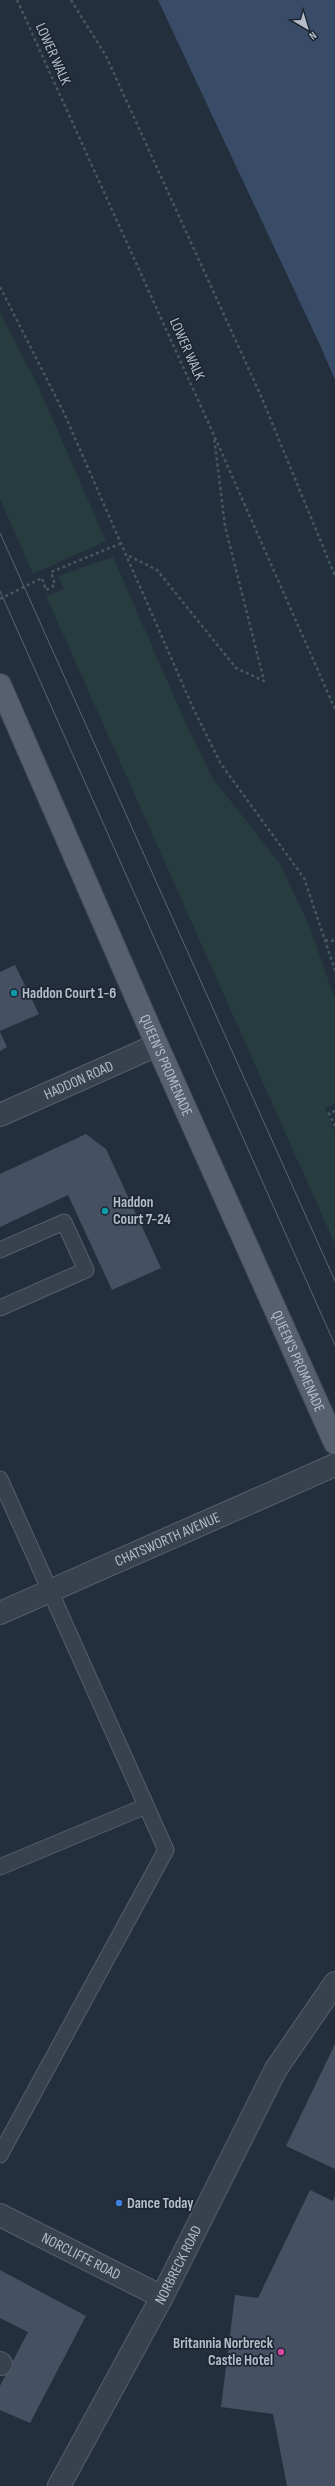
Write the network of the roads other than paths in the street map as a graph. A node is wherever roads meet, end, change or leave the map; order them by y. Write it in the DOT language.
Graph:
graph roads {
  1 [pos="0,685"];
  2 [pos="157,1045"];
  3 [pos="0,1115"];
  4 [pos="0,1250"];
  5 [pos="0,1308"];
  6 [pos="335,1443"];
  7 [pos="335,1465"];
  8 [pos="0,1479"];
  9 [pos="50,1591"];
  10 [pos="0,1613"];
  11 [pos="146,1806"];
  12 [pos="0,1867"];
  13 [pos="335,1983"];
  14 [pos="0,2154"];
  15 [pos="0,2215"];
  16 [pos="162,2296"];
  17 [pos="59,2486"];
  1 -- 2 [label="main road, QUEEN'S PROMENADE"];
  2 -- 3 [label="street, HADDON ROAD"];
  2 -- 6 [label="main road, QUEEN'S PROMENADE"];
  4 -- 5 [label="lane"];
  7 -- 9 [label="street, CHATSWORTH AVENUE"];
  8 -- 9 [label="lane"];
  9 -- 10 [label="street, CHATSWORTH AVENUE"];
  9 -- 11 [label="lane"];
  11 -- 12 [label="lane"];
  11 -- 14 [label="lane"];
  13 -- 16 [label="street, NORBRECK ROAD"];
  15 -- 16 [label="street, NORCLIFFE ROAD"];
  16 -- 17 [label="street, NORBRECK ROAD"];
}
